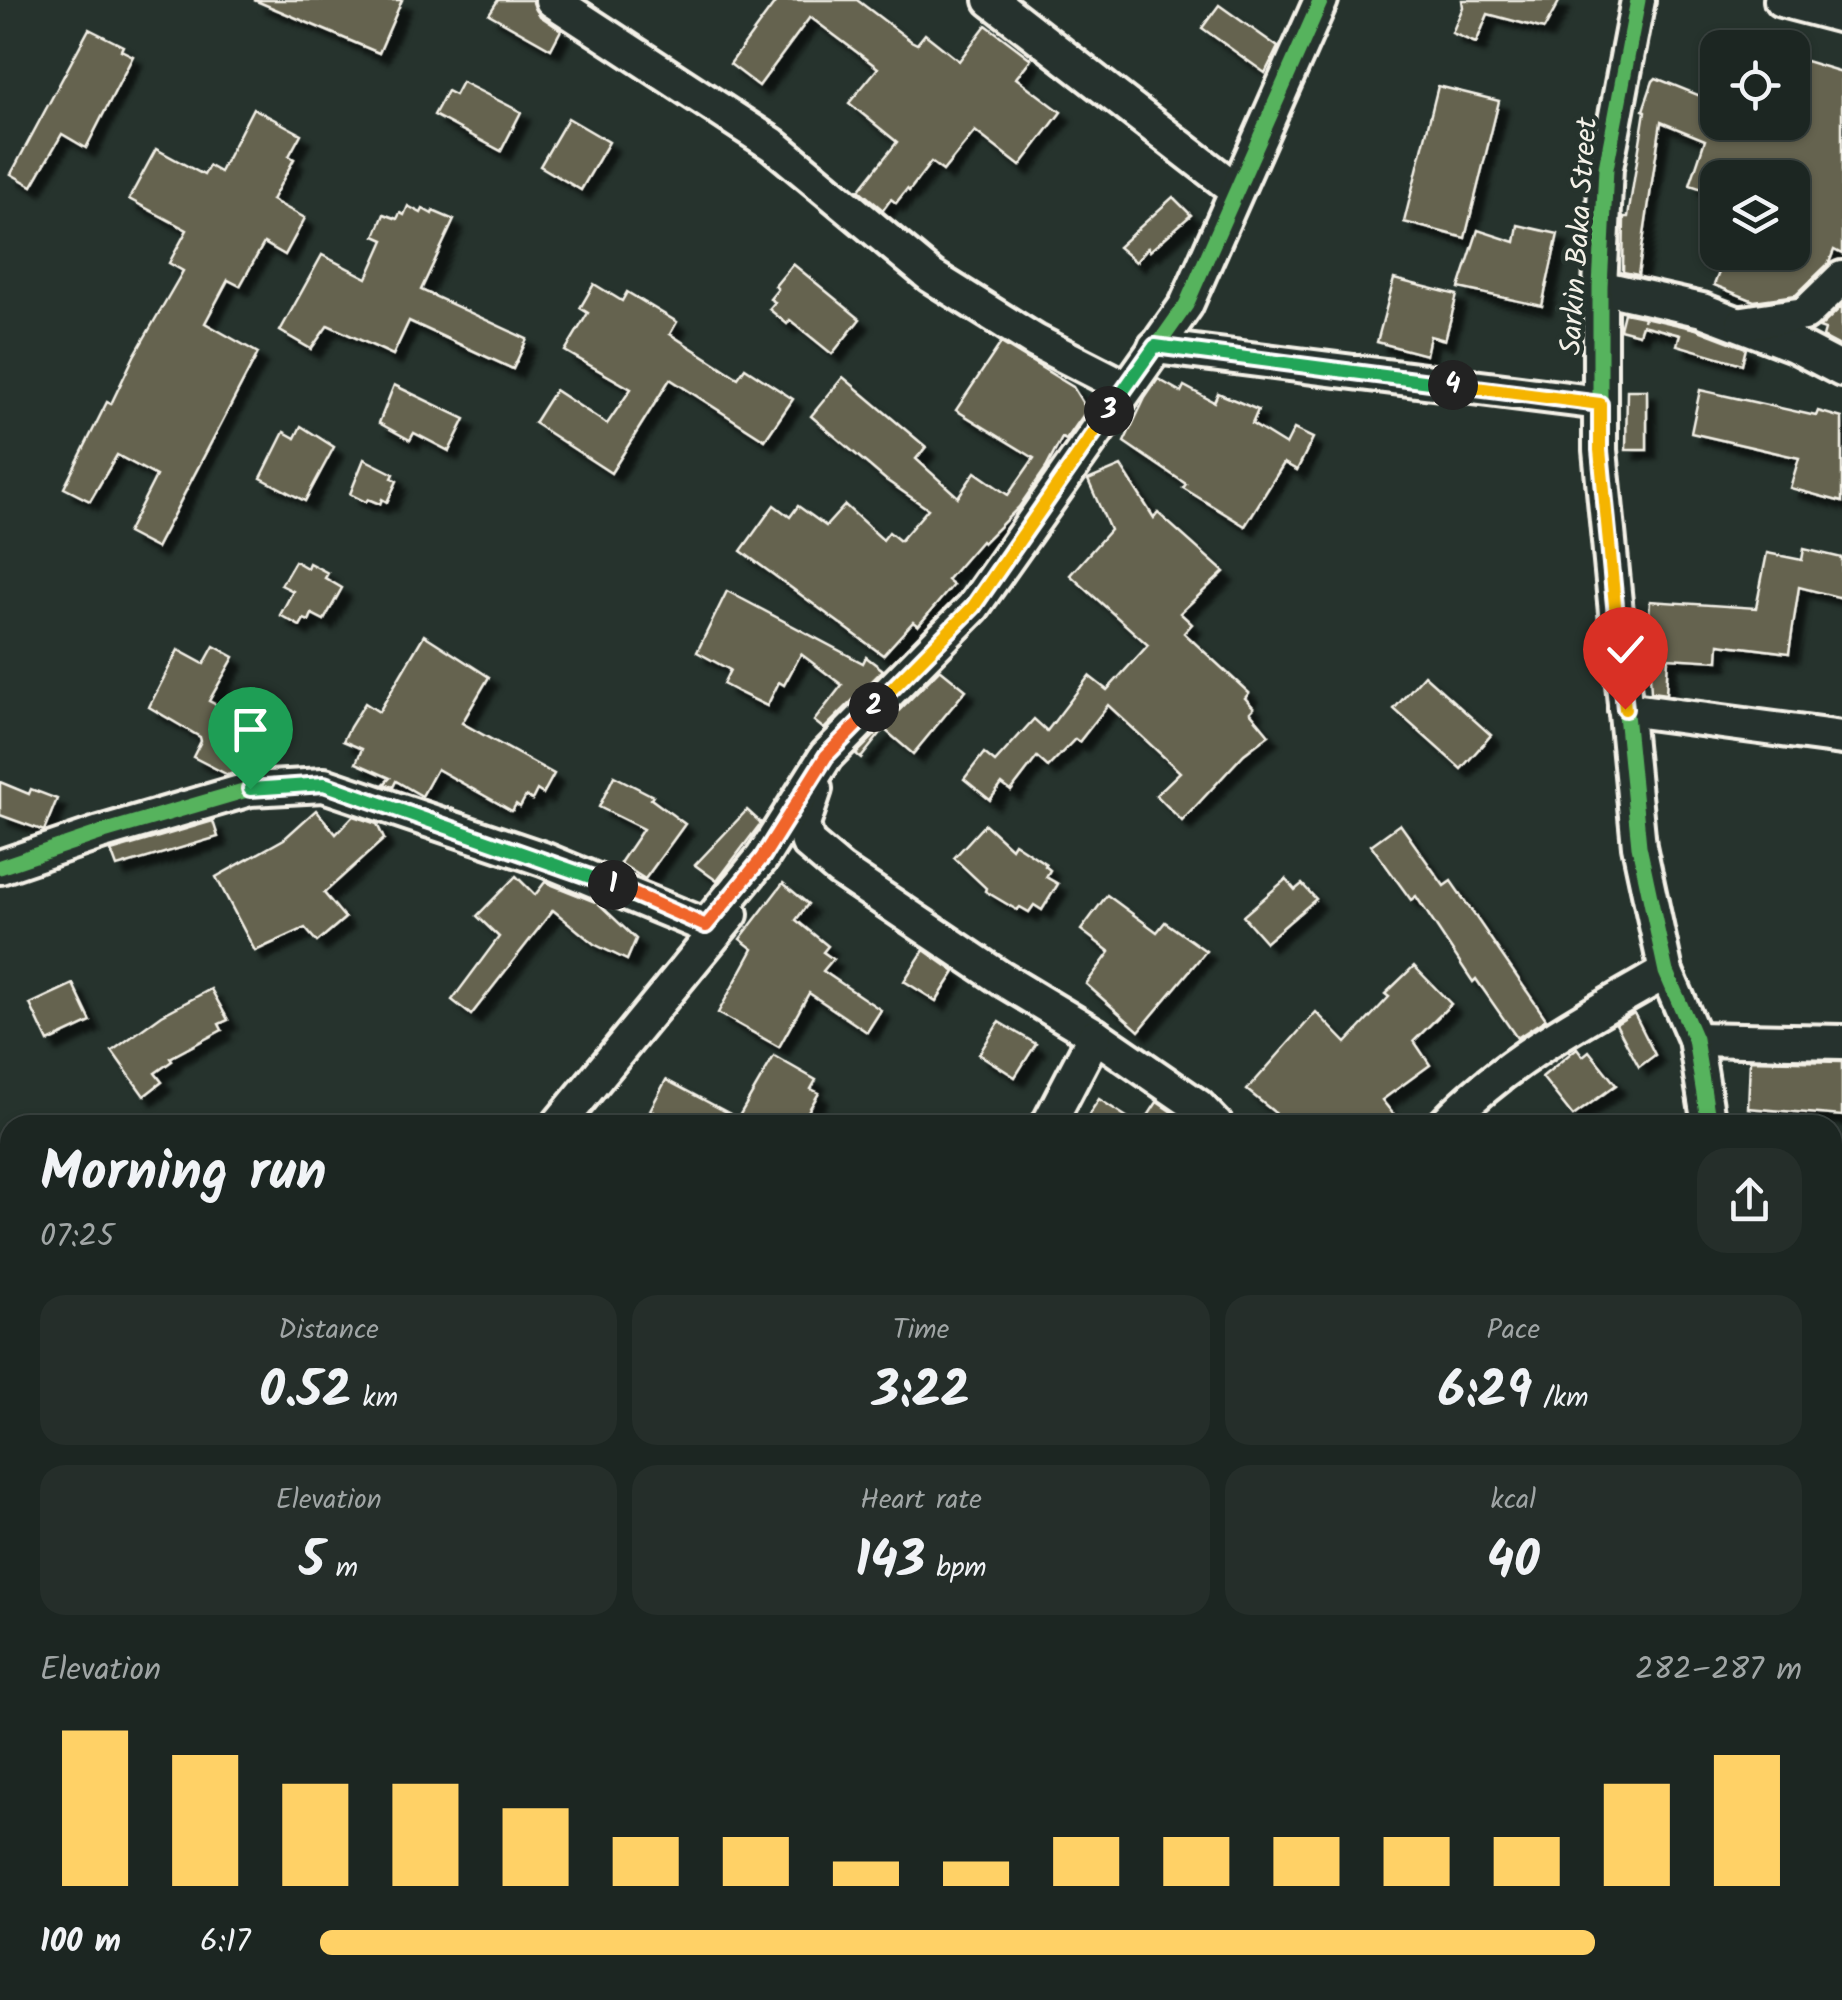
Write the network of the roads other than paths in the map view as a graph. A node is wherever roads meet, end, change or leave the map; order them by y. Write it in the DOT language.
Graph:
graph roads {
  1 [pos="552,0"];
  2 [pos="991,0"];
  3 [pos="1321,0"];
  4 [pos="1638,0"];
  5 [pos="1781,0"];
  6 [pos="1842,16"];
  7 [pos="1236,190"];
  8 [pos="1842,278"];
  9 [pos="1600,287"];
  10 [pos="1738,324"];
  11 [pos="1155,346"];
  12 [pos="1842,370"];
  13 [pos="1125,387"];
  14 [pos="1600,404"];
  15 [pos="1625,709"];
  16 [pos="1842,738"];
  17 [pos="826,756"];
  18 [pos="804,825"];
  19 [pos="0,867"];
  20 [pos="1666,972"];
  21 [pos="1095,1035"];
  22 [pos="1695,1039"];
  23 [pos="1842,1042"];
  24 [pos="566,1115"];
  25 [pos="1053,1115"];
  26 [pos="1207,1115"];
  27 [pos="1454,1115"];
  28 [pos="1707,1115"];
  1 -- 13 [label="street"];
  2 -- 7 [label="street"];
  3 -- 7 [label="street"];
  4 -- 9 [label="street, Sarkin Baka Street"];
  5 -- 6 [label="street"];
  7 -- 11 [label="street"];
  8 -- 10 [label="street"];
  9 -- 10 [label="street"];
  9 -- 14 [label="street, Sarkin Baka Street"];
  10 -- 12 [label="street"];
  11 -- 13 [label="street"];
  11 -- 14 [label="street"];
  13 -- 17 [label="street"];
  14 -- 15 [label="street, Sarkin Baka Street"];
  15 -- 16 [label="street"];
  15 -- 20 [label="street, Sarkin Baka Street"];
  17 -- 18 [label="street"];
  17 -- 19 [label="street"];
  18 -- 21 [label="street"];
  18 -- 24 [label="street"];
  20 -- 22 [label="street, Sarkin Baka Street"];
  20 -- 27 [label="street"];
  21 -- 25 [label="street"];
  21 -- 26 [label="street"];
  22 -- 23 [label="street"];
  22 -- 28 [label="street, Sarkin Baka Street"];
}
